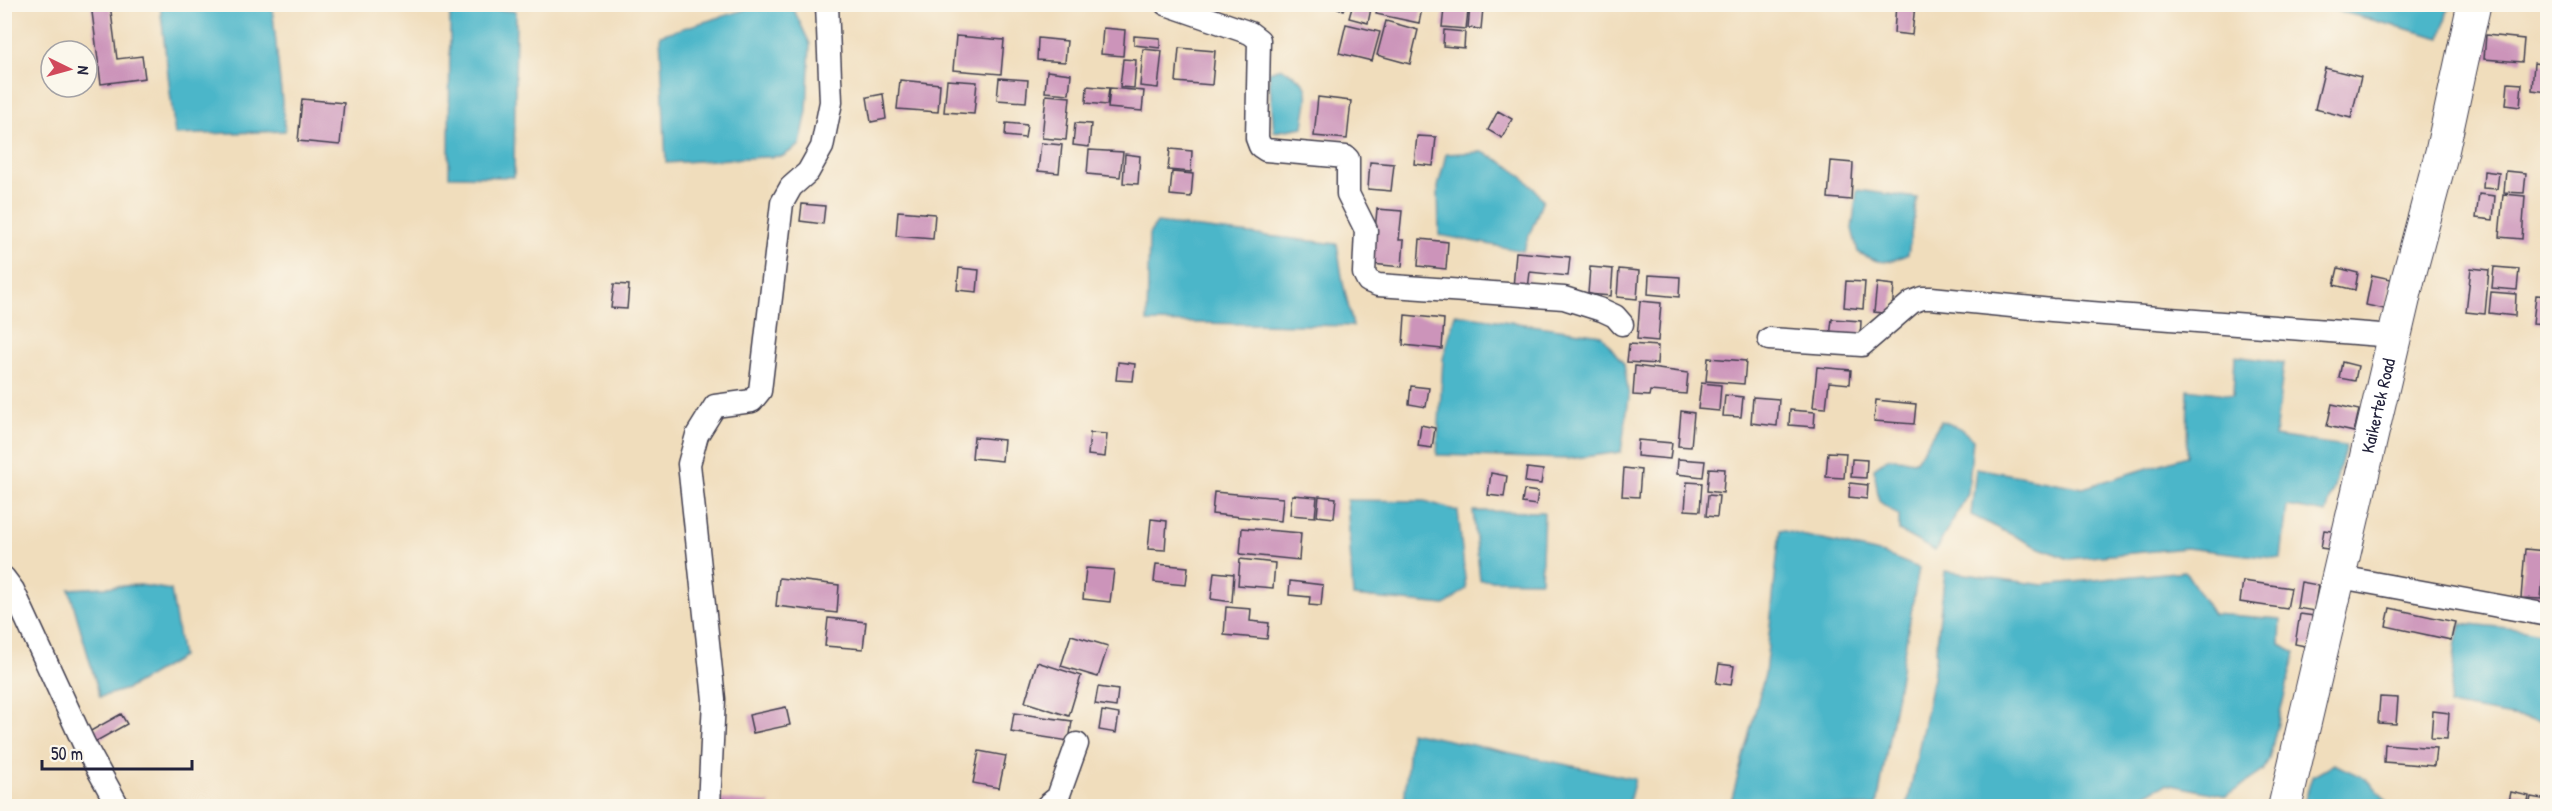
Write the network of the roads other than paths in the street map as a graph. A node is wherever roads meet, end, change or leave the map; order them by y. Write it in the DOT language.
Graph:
graph roads {
  1 [pos="827,4"];
  2 [pos="1166,4"];
  3 [pos="2474,4"];
  4 [pos="1622,324"];
  5 [pos="2394,336"];
  6 [pos="1769,339"];
  7 [pos="2340,577"];
  8 [pos="4,578"];
  9 [pos="2547,615"];
  10 [pos="1077,744"];
  11 [pos="118,807"];
  12 [pos="709,807"];
  13 [pos="1047,807"];
  14 [pos="2285,807"];
  1 -- 12 [label="street"];
  2 -- 4 [label="street"];
  3 -- 5 [label="main road, Kaikertek Road"];
  5 -- 6 [label="street"];
  5 -- 7 [label="main road, Kaikertek Road"];
  7 -- 9 [label="street"];
  7 -- 14 [label="main road, Kaikertek Road"];
  8 -- 11 [label="street"];
  10 -- 13 [label="street"];
}
